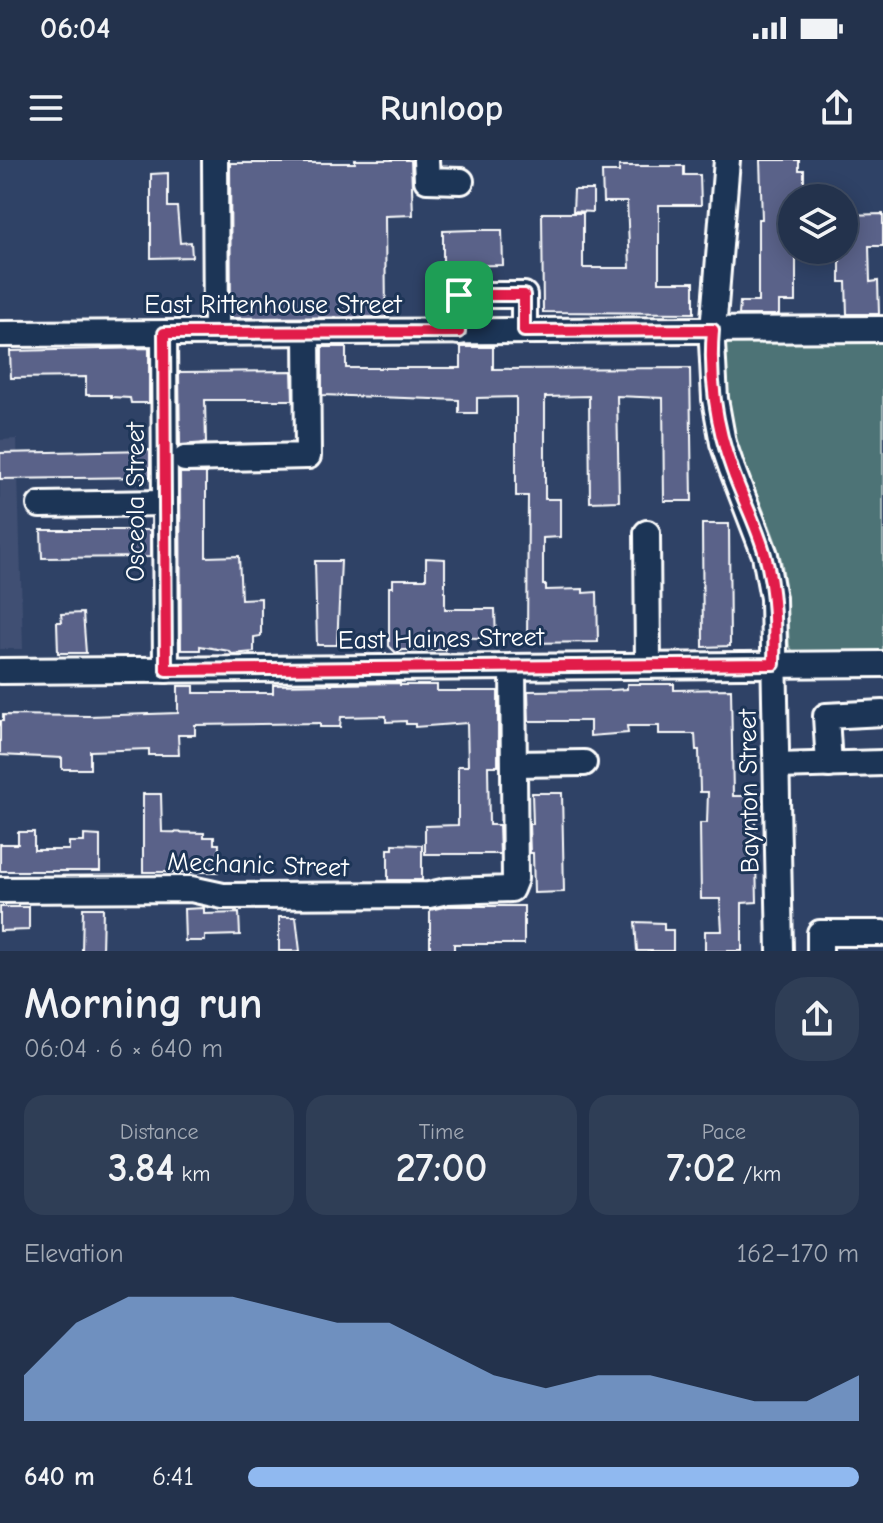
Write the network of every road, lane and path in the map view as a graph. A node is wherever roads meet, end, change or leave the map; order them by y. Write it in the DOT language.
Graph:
graph roads {
  1 [pos="215,160"];
  2 [pos="426,160"];
  3 [pos="727,160"];
  4 [pos="461,181"];
  5 [pos="883,329"];
  6 [pos="713,330"];
  7 [pos="524,331"];
  8 [pos="459,332"];
  9 [pos="164,333"];
  10 [pos="216,333"];
  11 [pos="307,333"];
  12 [pos="0,334"];
  13 [pos="185,459"];
  14 [pos="164,503"];
  15 [pos="40,505"];
  16 [pos="647,533"];
  17 [pos="774,664"];
  18 [pos="883,664"];
  19 [pos="648,665"];
  20 [pos="513,667"];
  21 [pos="166,670"];
  22 [pos="0,671"];
  23 [pos="883,713"];
  24 [pos="584,763"];
  25 [pos="883,763"];
  26 [pos="514,764"];
  27 [pos="829,765"];
  28 [pos="777,766"];
  29 [pos="0,890"];
  30 [pos="883,933"];
  31 [pos="780,951"];
  32 [pos="820,951"];
  1 -- 10 [label="street"];
  2 -- 4 [label="street"];
  3 -- 6 [label="street, Baynton Street"];
  5 -- 6 [label="street, East Rittenhouse Street"];
  6 -- 7 [label="street, East Rittenhouse Street"];
  6 -- 17 [label="street, Baynton Street"];
  7 -- 8 [label="street, East Rittenhouse Street"];
  7 -- 8 [label="street"];
  8 -- 11 [label="street, East Rittenhouse Street"];
  9 -- 10 [label="street, East Rittenhouse Street"];
  9 -- 12 [label="street, East Rittenhouse Street"];
  9 -- 14 [label="street, Osceola Street"];
  10 -- 11 [label="street, East Rittenhouse Street"];
  11 -- 13 [label="street"];
  14 -- 15 [label="street"];
  14 -- 21 [label="street, Osceola Street"];
  16 -- 19 [label="street"];
  17 -- 18 [label="street, East Haines Street"];
  17 -- 19 [label="street, East Haines Street"];
  17 -- 28 [label="street, Baynton Street"];
  19 -- 20 [label="street, East Haines Street"];
  20 -- 21 [label="street, East Haines Street"];
  20 -- 26 [label="street"];
  21 -- 22 [label="street, East Haines Street"];
  23 -- 27 [label="street"];
  24 -- 26 [label="street"];
  25 -- 27 [label="street"];
  26 -- 29 [label="street, Mechanic Street"];
  27 -- 28 [label="street"];
  28 -- 31 [label="street, Baynton Street"];
  30 -- 32 [label="street"];
}
